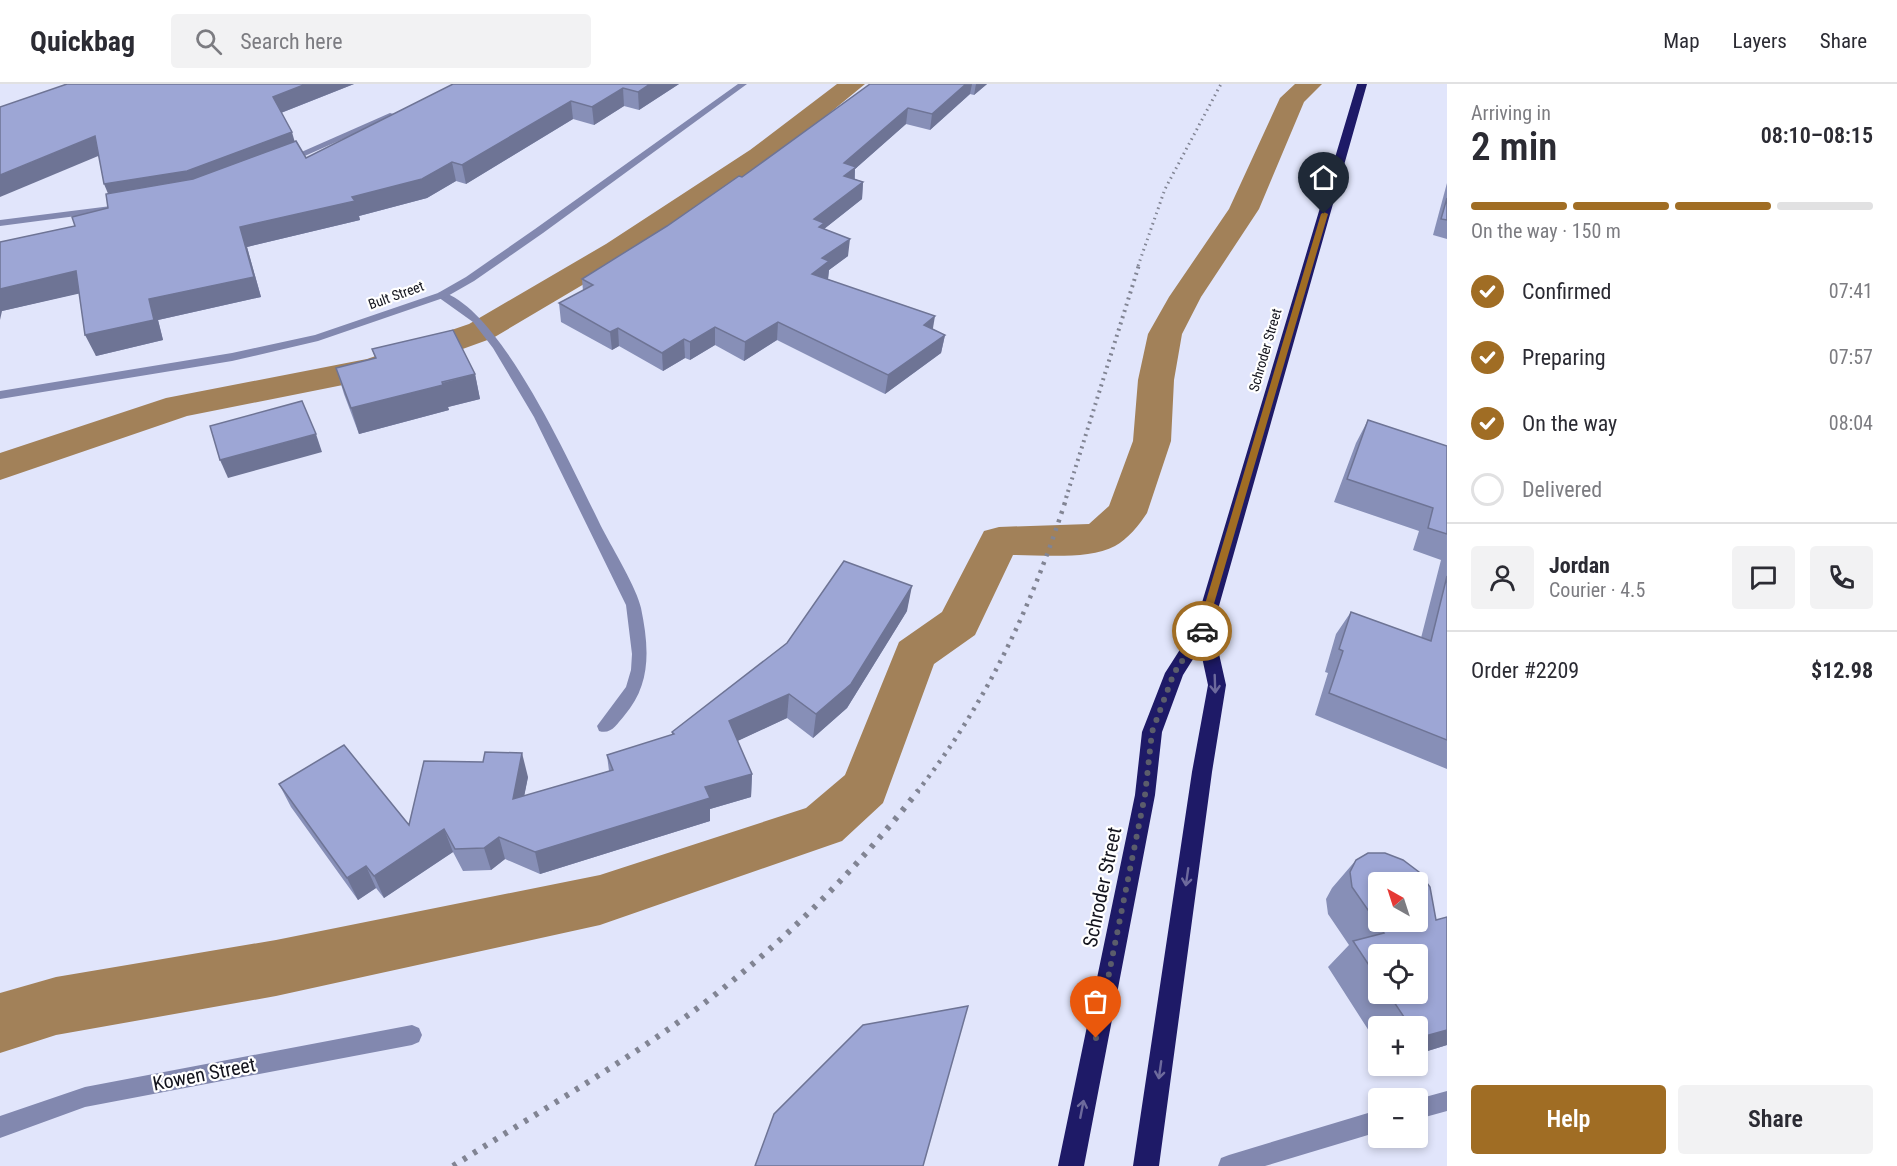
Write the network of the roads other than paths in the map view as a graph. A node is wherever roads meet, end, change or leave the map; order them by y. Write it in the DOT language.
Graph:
graph roads {
  1 [pos="743,84"];
  2 [pos="1362,84"];
  3 [pos="405,110"];
  4 [pos="273,166"];
  5 [pos="131,206"];
  6 [pos="0,223"];
  7 [pos="442,295"];
  8 [pos="0,395"];
  9 [pos="1204,627"];
  10 [pos="605,726"];
  11 [pos="412,1035"];
  12 [pos="1447,1101"];
  13 [pos="1428,1106"];
  14 [pos="1368,1124"];
  15 [pos="0,1127"];
  16 [pos="1071,1166"];
  17 [pos="1146,1166"];
  18 [pos="1229,1166"];
  1 -- 7 [label="street, Bult Street"];
  2 -- 9 [label="highway, Schroder Street"];
  3 -- 4 [label="street"];
  5 -- 6 [label="street"];
  7 -- 8 [label="street, Bult Street"];
  7 -- 10 [label="street"];
  16 -- 9 [label="highway, Schroder Street, one-way"];
  9 -- 17 [label="highway, Schroder Street, one-way"];
  11 -- 15 [label="street, Kowen Street"];
  12 -- 13 [label="street"];
  14 -- 18 [label="street"];
}
